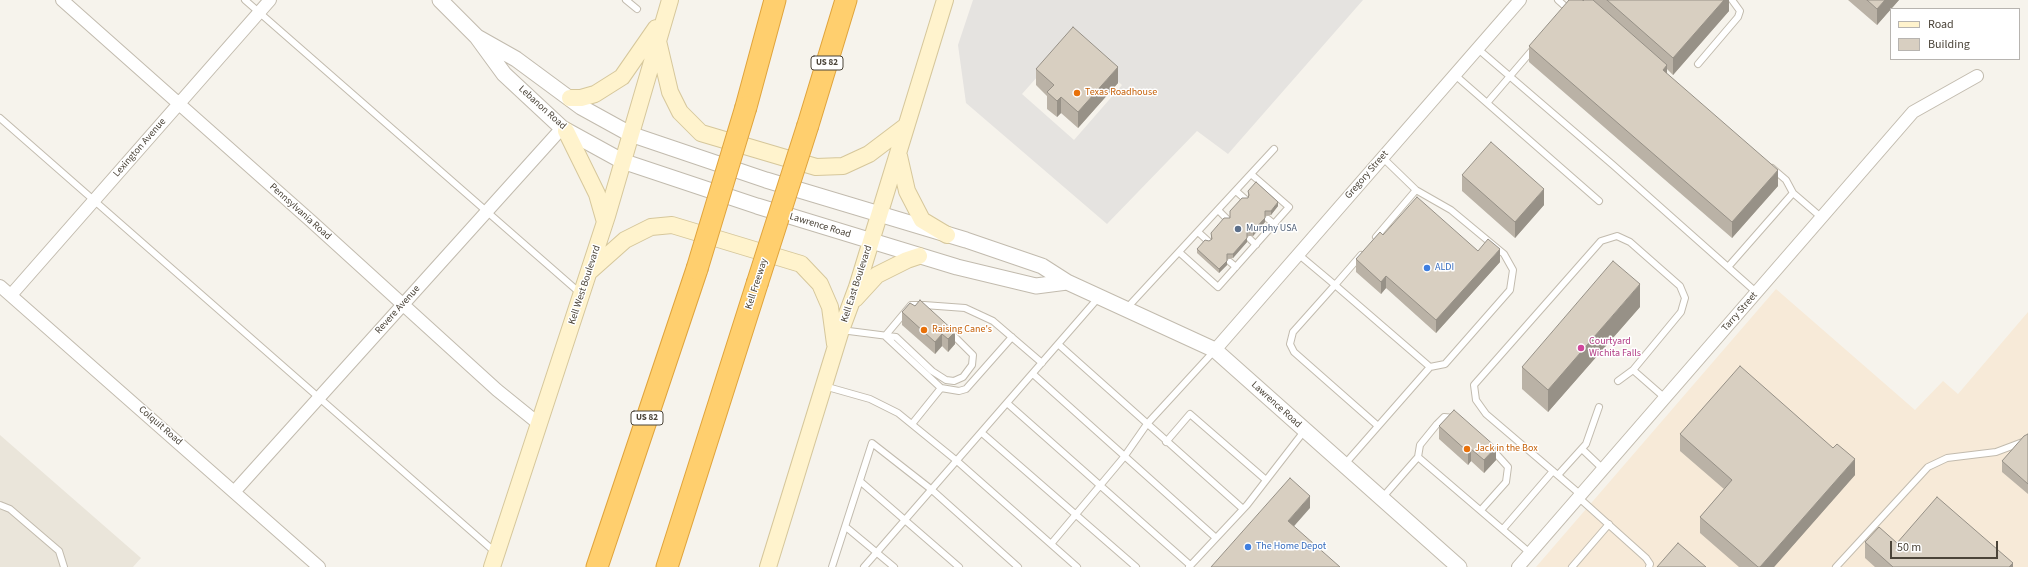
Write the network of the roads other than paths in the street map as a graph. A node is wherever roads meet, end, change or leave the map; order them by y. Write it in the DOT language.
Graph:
graph roads {
  1 [pos="62,0"];
  2 [pos="245,0"];
  3 [pos="270,0"];
  4 [pos="440,0"];
  5 [pos="626,0"];
  6 [pos="775,0"];
  7 [pos="846,0"];
  8 [pos="945,0"];
  9 [pos="1520,0"];
  10 [pos="1558,0"];
  11 [pos="1732,0"];
  12 [pos="668,7"];
  13 [pos="637,9"];
  14 [pos="259,12"];
  15 [pos="1563,14"];
  16 [pos="477,37"];
  17 [pos="658,41"];
  18 [pos="1539,43"];
  19 [pos="1478,49"];
  20 [pos="1698,64"];
  21 [pos="1455,75"];
  22 [pos="1977,76"];
  23 [pos="1510,77"];
  24 [pos="570,98"];
  25 [pos="1487,103"];
  26 [pos="179,104"];
  27 [pos="0,118"];
  28 [pos="906,126"];
  29 [pos="564,129"];
  30 [pos="630,134"];
  31 [pos="899,149"];
  32 [pos="1274,149"];
  33 [pos="1383,158"];
  34 [pos="622,161"];
  35 [pos="1769,165"];
  36 [pos="1251,174"];
  37 [pos="1416,190"];
  38 [pos="1236,191"];
  39 [pos="1793,193"];
  40 [pos="1245,199"];
  41 [pos="94,200"];
  42 [pos="1599,202"];
  43 [pos="1218,210"];
  44 [pos="487,212"];
  45 [pos="879,214"];
  46 [pos="1822,218"];
  47 [pos="1227,219"];
  48 [pos="1268,219"];
  49 [pos="605,222"];
  50 [pos="1274,224"];
  51 [pos="1198,232"];
  52 [pos="947,235"];
  53 [pos="1250,239"];
  54 [pos="871,241"];
  55 [pos="1208,241"];
  56 [pos="1256,244"];
  57 [pos="1371,244"];
  58 [pos="1366,250"];
  59 [pos="1179,252"];
  60 [pos="1298,254"];
  61 [pos="919,256"];
  62 [pos="1230,262"];
  63 [pos="1236,267"];
  64 [pos="1728,267"];
  65 [pos="588,273"];
  66 [pos="1067,282"];
  67 [pos="1335,285"];
  68 [pos="0,286"];
  69 [pos="1756,292"];
  70 [pos="581,294"];
  71 [pos="11,295"];
  72 [pos="1100,297"];
  73 [pos="852,303"];
  74 [pos="402,305"];
  75 [pos="918,305"];
  76 [pos="1126,309"];
  77 [pos="929,313"];
  78 [pos="946,329"];
  79 [pos="841,330"];
  80 [pos="885,336"];
  81 [pos="1012,337"];
  82 [pos="1058,344"];
  83 [pos="835,350"];
  84 [pos="1215,350"];
  85 [pos="1042,363"];
  86 [pos="1430,367"];
  87 [pos="1633,370"];
  88 [pos="1032,374"];
  89 [pos="1618,381"];
  90 [pos="824,386"];
  91 [pos="940,388"];
  92 [pos="319,398"];
  93 [pos="1665,398"];
  94 [pos="1007,403"];
  95 [pos="1599,407"];
  96 [pos="1462,423"];
  97 [pos="539,424"];
  98 [pos="912,424"];
  99 [pos="1147,424"];
  100 [pos="1378,426"];
  101 [pos="1305,430"];
  102 [pos="982,433"];
  103 [pos="2028,440"];
  104 [pos="1166,442"];
  105 [pos="1484,442"];
  106 [pos="1582,449"];
  107 [pos="1124,457"];
  108 [pos="1418,457"];
  109 [pos="957,461"];
  110 [pos="1344,465"];
  111 [pos="1603,469"];
  112 [pos="1555,473"];
  113 [pos="1266,480"];
  114 [pos="861,482"];
  115 [pos="1101,485"];
  116 [pos="932,490"];
  117 [pos="234,492"];
  118 [pos="1580,496"];
  119 [pos="1382,498"];
  120 [pos="0,505"];
  121 [pos="1243,509"];
  122 [pos="1480,510"];
  123 [pos="1077,514"];
  124 [pos="904,521"];
  125 [pos="1609,524"];
  126 [pos="846,527"];
  127 [pos="1503,529"];
  128 [pos="1216,538"];
  129 [pos="1052,544"];
  130 [pos="877,553"];
  131 [pos="1530,553"];
  132 [pos="495,561"];
  133 [pos="1190,566"];
  134 [pos="64,567"];
  135 [pos="320,567"];
  136 [pos="597,567"];
  137 [pos="667,567"];
  138 [pos="768,567"];
  139 [pos="832,567"];
  140 [pos="864,567"];
  141 [pos="894,567"];
  142 [pos="959,567"];
  143 [pos="1018,567"];
  144 [pos="1077,567"];
  145 [pos="1136,567"];
  146 [pos="1459,567"];
  147 [pos="1518,567"];
  148 [pos="1572,567"];
  149 [pos="1648,567"];
  150 [pos="1836,567"];
  1 -- 26 [label="street, Pennsylvania Road"];
  2 -- 14 [label="lane"];
  3 -- 14 [label="street, Lexington Avenue"];
  4 -- 16 [label="street, Lebanon Road"];
  5 -- 13 [label="lane"];
  6 -- 136 [label="highway, US 82, bridge"];
  7 -- 137 [label="highway, Kell Freeway / US 82, bridge"];
  8 -- 28 [label="main road, Kell East Boulevard"];
  9 -- 19 [label="street, Gregory Street"];
  10 -- 15 [label="lane"];
  11 -- 20 [label="lane"];
  12 -- 17 [label="main road, Kell West Boulevard"];
  12 -- 24 [label="main road"];
  14 -- 26 [label="street, Lexington Avenue"];
  14 -- 44 [label="lane"];
  16 -- 24 [label="street, Lebanon Road"];
  16 -- 29 [label="street, Lebanon Road"];
  17 -- 28 [label="main road"];
  17 -- 30 [label="main road, Kell West Boulevard"];
  18 -- 23 [label="lane"];
  19 -- 21 [label="street, Gregory Street"];
  19 -- 23 [label="lane"];
  21 -- 25 [label="lane"];
  21 -- 33 [label="street, Gregory Street"];
  22 -- 46 [label="street, Tarry Street"];
  23 -- 25 [label="lane"];
  23 -- 64 [label="lane"];
  24 -- 30 [label="street, Lebanon Road"];
  25 -- 42 [label="lane"];
  26 -- 41 [label="street, Lexington Avenue"];
  26 -- 74 [label="street, Pennsylvania Road"];
  27 -- 41 [label="lane"];
  28 -- 31 [label="main road, Kell East Boulevard"];
  29 -- 34 [label="street, Lebanon Road"];
  29 -- 44 [label="street, Revere Avenue"];
  29 -- 49 [label="main road"];
  30 -- 34 [label="main road, Kell West Boulevard"];
  30 -- 45 [label="street, Lawrence Road"];
  31 -- 45 [label="main road, Kell East Boulevard"];
  31 -- 52 [label="main road"];
  32 -- 36 [label="lane"];
  33 -- 37 [label="lane"];
  33 -- 60 [label="street, Gregory Street"];
  34 -- 49 [label="main road, Kell West Boulevard"];
  34 -- 54 [label="street, Lawrence Road"];
  35 -- 39 [label="lane"];
  36 -- 38 [label="lane"];
  36 -- 50 [label="lane"];
  37 -- 57 [label="lane"];
  37 -- 86 [label="lane"];
  38 -- 40 [label="lane"];
  38 -- 43 [label="lane"];
  39 -- 46 [label="lane"];
  39 -- 64 [label="lane"];
  41 -- 71 [label="street, Lexington Avenue"];
  41 -- 92 [label="lane"];
  43 -- 47 [label="lane"];
  43 -- 51 [label="lane"];
  44 -- 70 [label="lane"];
  44 -- 74 [label="street, Revere Avenue"];
  45 -- 52 [label="street, Lawrence Road"];
  45 -- 54 [label="main road, Kell East Boulevard"];
  46 -- 69 [label="street, Tarry Street"];
  48 -- 50 [label="lane"];
  49 -- 65 [label="main road, Kell West Boulevard"];
  50 -- 56 [label="lane"];
  51 -- 55 [label="lane"];
  51 -- 59 [label="lane"];
  52 -- 66 [label="street, Lawrence Road"];
  53 -- 56 [label="lane"];
  54 -- 61 [label="street, Lawrence Road"];
  54 -- 73 [label="main road, Kell East Boulevard"];
  56 -- 63 [label="lane"];
  58 -- 67 [label="lane"];
  59 -- 63 [label="lane"];
  59 -- 76 [label="lane"];
  60 -- 67 [label="lane"];
  60 -- 84 [label="street, Gregory Street"];
  61 -- 66 [label="street, Lawrence Road"];
  61 -- 73 [label="main road"];
  62 -- 63 [label="lane"];
  64 -- 69 [label="lane"];
  65 -- 70 [label="main road, Kell West Boulevard"];
  65 -- 83 [label="main road"];
  66 -- 72 [label="street, Lawrence Road"];
  67 -- 86 [label="lane"];
  67 -- 100 [label="lane"];
  68 -- 71 [label="street, Colquit Road"];
  69 -- 93 [label="street, Tarry Street"];
  70 -- 97 [label="main road, Kell West Boulevard"];
  71 -- 117 [label="street, Colquit Road"];
  72 -- 76 [label="street, Lawrence Road"];
  72 -- 82 [label="lane"];
  73 -- 79 [label="main road, Kell East Boulevard"];
  74 -- 92 [label="street, Revere Avenue"];
  74 -- 97 [label="street, Pennsylvania Road"];
  75 -- 77 [label="lane"];
  75 -- 80 [label="lane"];
  75 -- 81 [label="lane"];
  76 -- 84 [label="street, Lawrence Road"];
  78 -- 80 [label="lane"];
  79 -- 80 [label="lane"];
  79 -- 83 [label="main road, Kell East Boulevard"];
  80 -- 91 [label="lane"];
  81 -- 85 [label="lane"];
  81 -- 91 [label="lane"];
  82 -- 85 [label="lane"];
  82 -- 99 [label="lane"];
  83 -- 90 [label="main road, Kell East Boulevard"];
  84 -- 99 [label="lane"];
  84 -- 101 [label="street, Lawrence Road"];
  85 -- 88 [label="lane"];
  86 -- 100 [label="lane"];
  87 -- 89 [label="lane"];
  87 -- 93 [label="lane"];
  87 -- 112 [label="lane"];
  88 -- 94 [label="lane"];
  88 -- 107 [label="lane"];
  90 -- 98 [label="lane"];
  90 -- 138 [label="main road, Kell East Boulevard"];
  91 -- 98 [label="lane"];
  92 -- 117 [label="street, Revere Avenue"];
  92 -- 132 [label="lane"];
  93 -- 111 [label="street, Tarry Street"];
  94 -- 102 [label="lane"];
  94 -- 115 [label="lane"];
  95 -- 106 [label="lane"];
  96 -- 108 [label="lane"];
  97 -- 132 [label="main road, Kell West Boulevard"];
  98 -- 109 [label="lane"];
  99 -- 104 [label="lane"];
  99 -- 107 [label="lane"];
  100 -- 110 [label="lane"];
  101 -- 110 [label="street, Lawrence Road"];
  101 -- 113 [label="lane"];
  102 -- 109 [label="lane"];
  102 -- 123 [label="lane"];
  103 -- 150 [label="lane"];
  104 -- 113 [label="lane"];
  104 -- 121 [label="lane"];
  105 -- 122 [label="lane"];
  106 -- 111 [label="lane"];
  106 -- 112 [label="lane"];
  107 -- 115 [label="lane"];
  107 -- 128 [label="lane"];
  108 -- 119 [label="lane"];
  108 -- 122 [label="lane"];
  109 -- 116 [label="lane"];
  109 -- 129 [label="lane"];
  110 -- 119 [label="street, Lawrence Road"];
  111 -- 118 [label="street, Tarry Street"];
  112 -- 118 [label="lane"];
  112 -- 127 [label="lane"];
  113 -- 121 [label="lane"];
  114 -- 116 [label="lane"];
  114 -- 124 [label="lane"];
  114 -- 126 [label="lane"];
  115 -- 123 [label="lane"];
  115 -- 133 [label="lane"];
  116 -- 124 [label="lane"];
  116 -- 143 [label="lane"];
  117 -- 135 [label="street, Colquit Road"];
  118 -- 125 [label="lane"];
  118 -- 131 [label="street, Tarry Street"];
  119 -- 146 [label="street, Lawrence Road"];
  120 -- 134 [label="lane"];
  121 -- 128 [label="lane"];
  122 -- 127 [label="lane"];
  123 -- 129 [label="lane"];
  123 -- 145 [label="lane"];
  124 -- 130 [label="lane"];
  124 -- 142 [label="lane"];
  125 -- 148 [label="lane"];
  125 -- 149 [label="lane"];
  126 -- 130 [label="lane"];
  126 -- 139 [label="lane"];
  127 -- 131 [label="lane"];
  128 -- 133 [label="lane"];
  129 -- 144 [label="lane"];
  130 -- 140 [label="lane"];
  130 -- 141 [label="lane"];
  131 -- 147 [label="street, Tarry Street"];
}
